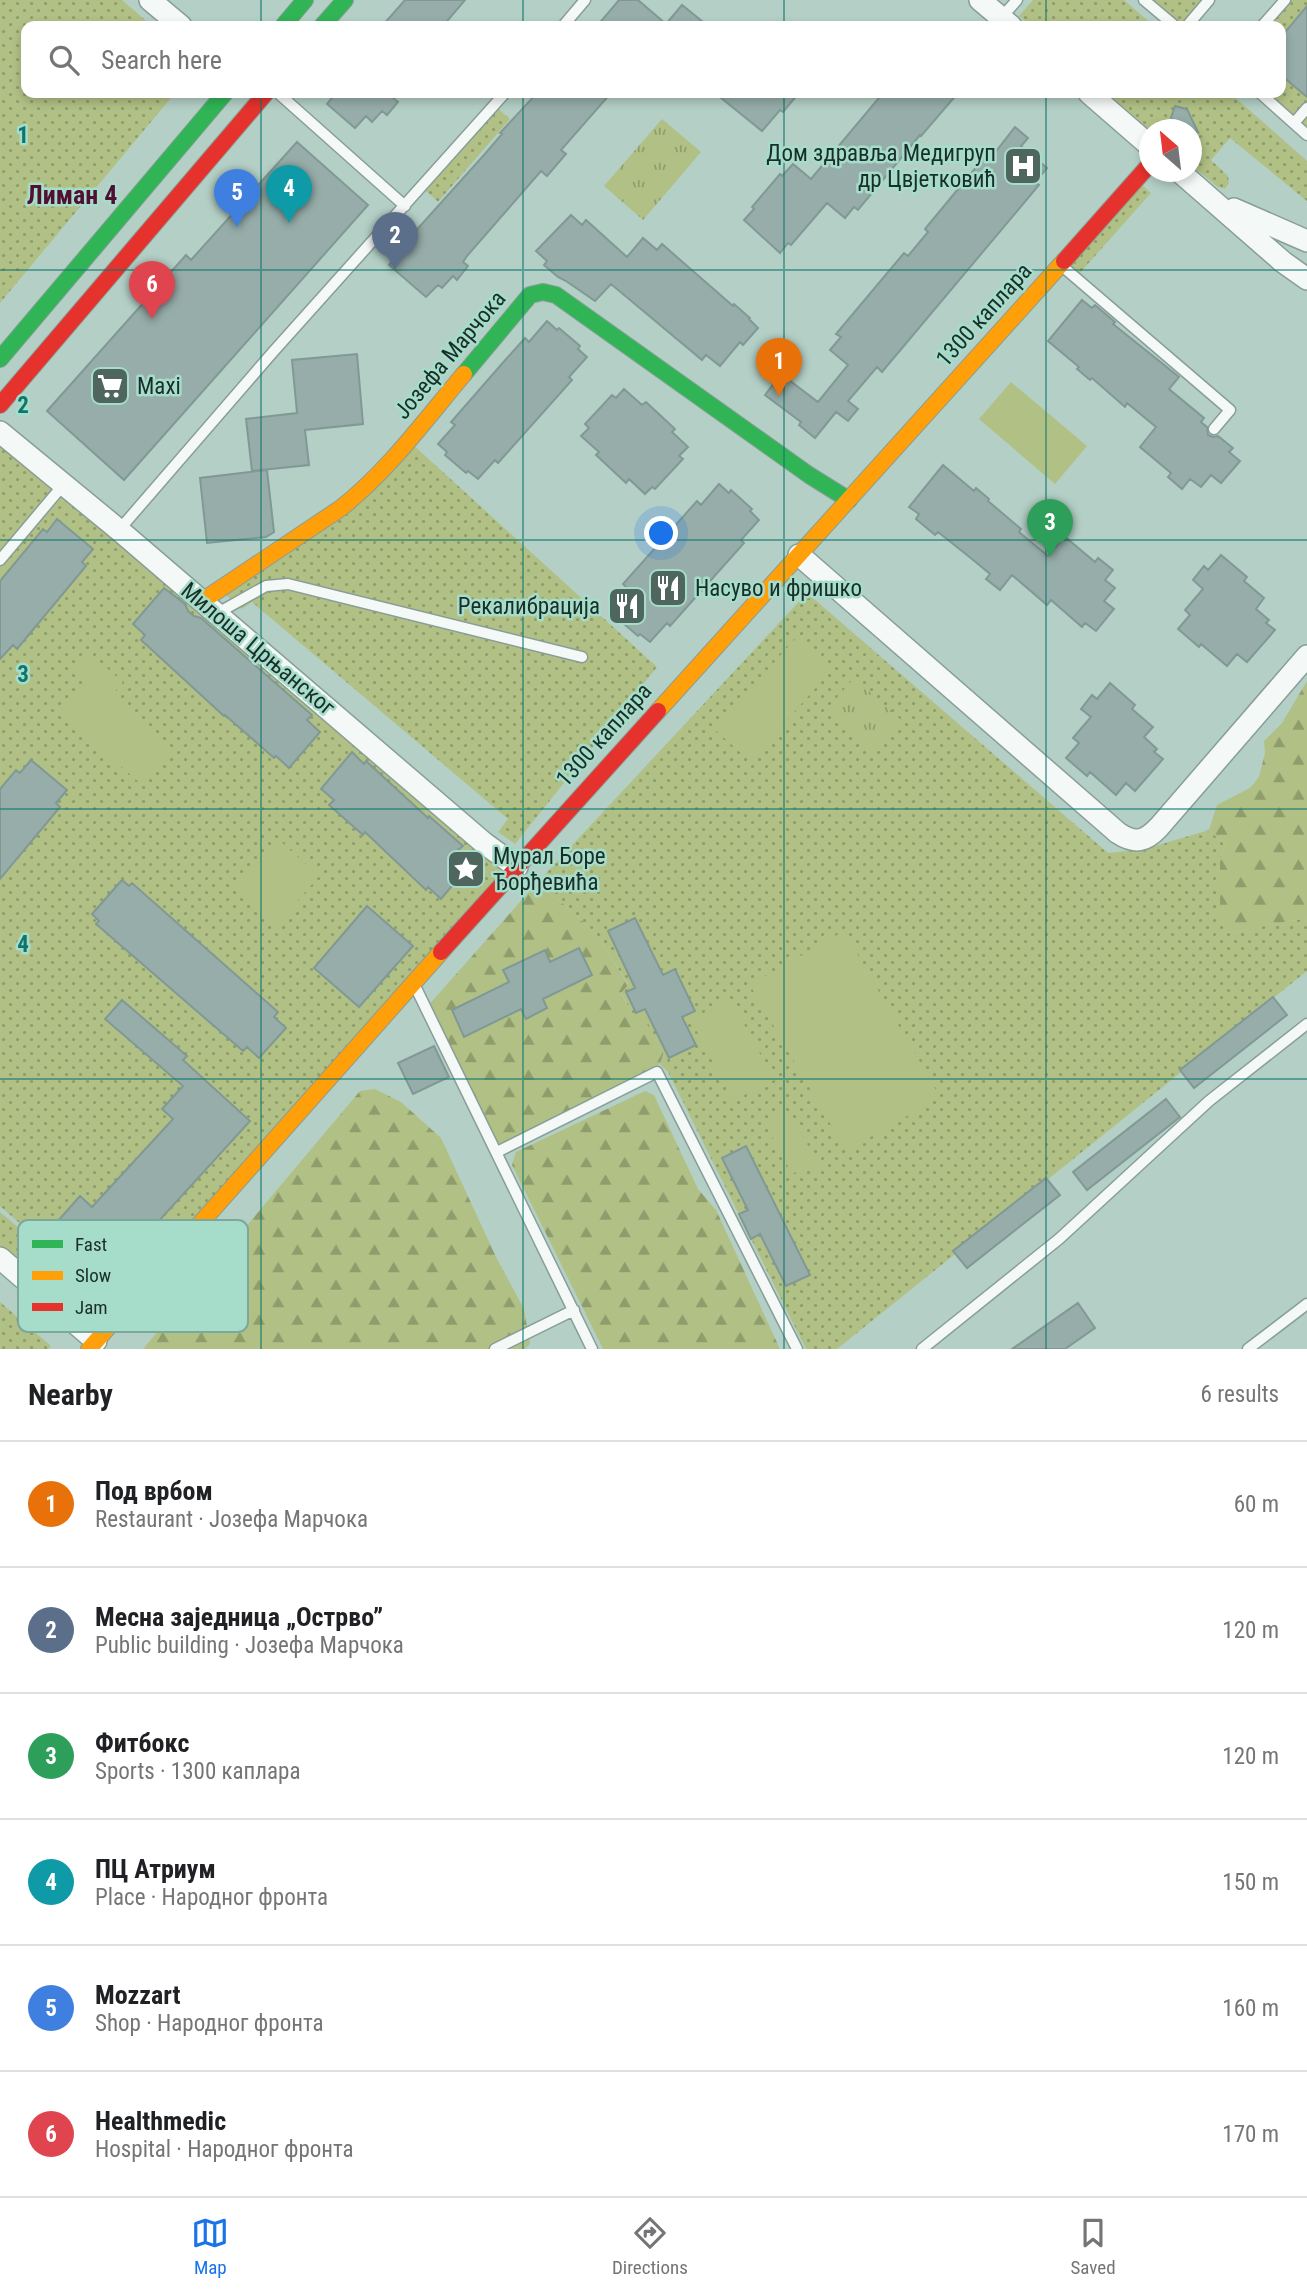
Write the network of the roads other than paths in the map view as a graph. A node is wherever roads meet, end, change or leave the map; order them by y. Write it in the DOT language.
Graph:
graph roads {
  1 [pos="150,0"];
  2 [pos="305,0"];
  3 [pos="345,0"];
  4 [pos="585,0"];
  5 [pos="980,0"];
  6 [pos="1017,0"];
  7 [pos="1144,0"];
  8 [pos="1209,0"];
  9 [pos="1285,0"];
  10 [pos="175,21"];
  11 [pos="287,21"];
  12 [pos="327,21"];
  13 [pos="567,21"];
  14 [pos="1005,21"];
  15 [pos="1006,21"];
  16 [pos="1169,21"];
  17 [pos="1191,21"];
  18 [pos="1266,21"];
  19 [pos="222,98"];
  20 [pos="262,98"];
  21 [pos="284,98"];
  22 [pos="501,98"];
  23 [pos="1095,98"];
  24 [pos="1265,98"];
  25 [pos="1307,108"];
  26 [pos="1294,123"];
  27 [pos="1307,135"];
  28 [pos="1139,136"];
  29 [pos="1139,175"];
  30 [pos="1192,182"];
  31 [pos="1213,199"];
  32 [pos="405,206"];
  33 [pos="1307,241"];
  34 [pos="1060,265"];
  35 [pos="1307,279"];
  36 [pos="0,359"];
  37 [pos="0,405"];
  38 [pos="1214,429"];
  39 [pos="0,432"];
  40 [pos="64,484"];
  41 [pos="849,500"];
  42 [pos="119,530"];
  43 [pos="799,555"];
  44 [pos="0,560"];
  45 [pos="209,608"];
  46 [pos="1307,656"];
  47 [pos="582,657"];
  48 [pos="517,867"];
  49 [pos="413,983"];
  50 [pos="1307,1024"];
  51 [pos="497,1152"];
  52 [pos="203,1220"];
  53 [pos="0,1258"];
  54 [pos="18,1275"];
  55 [pos="1307,1304"];
  56 [pos="573,1310"];
  57 [pos="79,1332"];
  58 [pos="93,1345"];
  59 [pos="495,1349"];
  60 [pos="592,1349"];
  61 [pos="797,1349"];
  62 [pos="922,1349"];
  63 [pos="1248,1349"];
  1 -- 10 [label="street"];
  2 -- 11 [label="street"];
  3 -- 12 [label="street"];
  4 -- 13 [label="lane"];
  5 -- 14 [label="street"];
  6 -- 15 [label="lane"];
  7 -- 16 [label="lane"];
  8 -- 17 [label="lane"];
  9 -- 18 [label="lane"];
  19 -- 36 [label="street"];
  20 -- 37 [label="street"];
  21 -- 32 [label="lane"];
  22 -- 32 [label="lane"];
  23 -- 28 [label="street"];
  24 -- 26 [label="lane"];
  25 -- 26 [label="lane"];
  26 -- 27 [label="lane"];
  29 -- 34 [label="street, 1300 каплара"];
  30 -- 31 [label="street"];
  31 -- 33 [label="street"];
  31 -- 35 [label="street"];
  32 -- 42 [label="lane"];
  34 -- 38 [label="lane"];
  34 -- 41 [label="street, 1300 каплара"];
  39 -- 40 [label="street, Милоша Црњанског"];
  40 -- 42 [label="street, Милоша Црњанског"];
  40 -- 44 [label="lane"];
  41 -- 43 [label="street, 1300 каплара"];
  41 -- 45 [label="street, Јозефа Марчока"];
  42 -- 45 [label="street, Милоша Црњанског"];
  43 -- 46 [label="street"];
  43 -- 48 [label="street, 1300 каплара"];
  45 -- 47 [label="lane"];
  45 -- 48 [label="street, Милоша Црњанског"];
  48 -- 49 [label="street, 1300 каплара"];
  49 -- 51 [label="lane"];
  49 -- 52 [label="street, 1300 каплара"];
  50 -- 62 [label="lane"];
  51 -- 56 [label="lane"];
  51 -- 61 [label="lane"];
  53 -- 54 [label="street"];
  55 -- 63 [label="lane"];
  56 -- 59 [label="lane"];
  56 -- 60 [label="lane"];
  57 -- 58 [label="street"];
}
